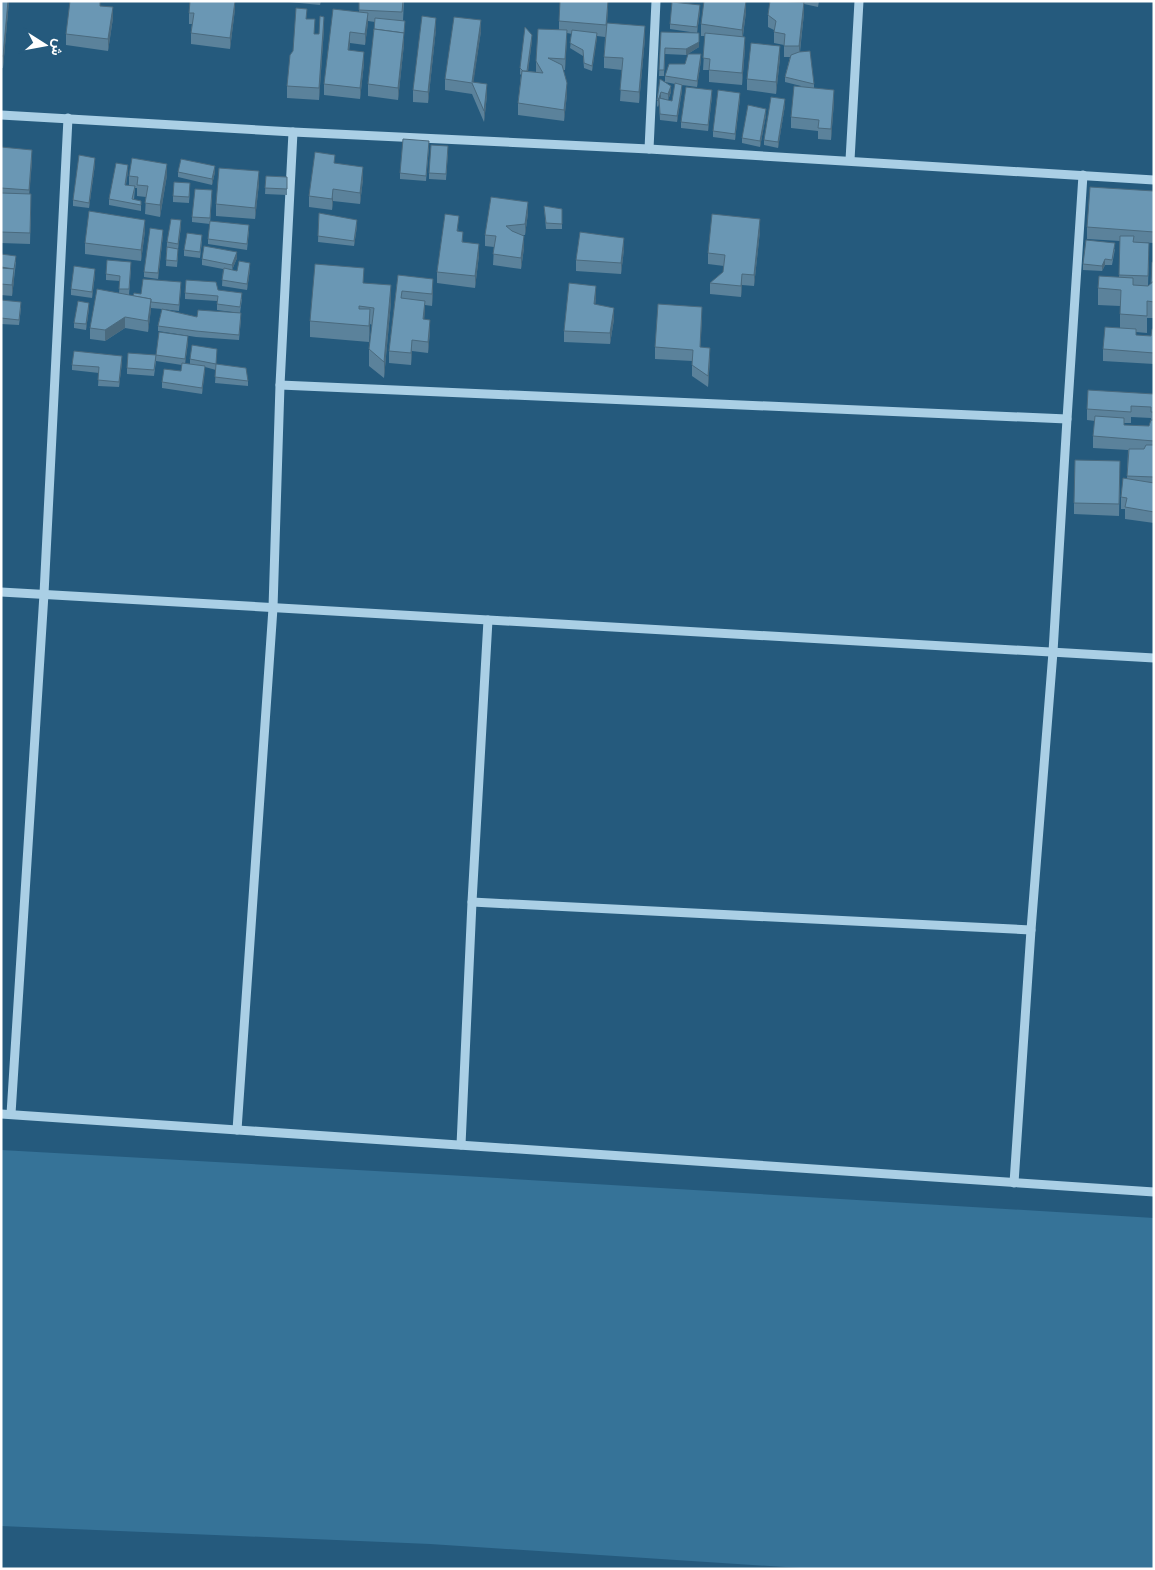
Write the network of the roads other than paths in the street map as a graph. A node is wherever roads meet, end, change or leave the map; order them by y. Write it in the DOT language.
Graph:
graph roads {
  1 [pos="656,1"];
  2 [pos="859,1"];
  3 [pos="1,115"];
  4 [pos="68,118"];
  5 [pos="293,132"];
  6 [pos="649,149"];
  7 [pos="850,160"];
  8 [pos="1083,175"];
  9 [pos="1154,180"];
  10 [pos="280,385"];
  11 [pos="1067,419"];
  12 [pos="1,592"];
  13 [pos="44,594"];
  14 [pos="273,608"];
  15 [pos="488,620"];
  16 [pos="1053,652"];
  17 [pos="1154,658"];
  18 [pos="472,902"];
  19 [pos="1031,930"];
  20 [pos="1,1114"];
  21 [pos="11,1114"];
  22 [pos="237,1130"];
  23 [pos="461,1145"];
  24 [pos="1014,1183"];
  25 [pos="1154,1192"];
  1 -- 6 [label="street"];
  2 -- 7 [label="street"];
  3 -- 4 [label="street"];
  4 -- 5 [label="street"];
  4 -- 13 [label="street"];
  5 -- 6 [label="street"];
  5 -- 10 [label="street"];
  6 -- 7 [label="street"];
  7 -- 8 [label="street"];
  8 -- 9 [label="street"];
  8 -- 11 [label="street"];
  10 -- 11 [label="street"];
  10 -- 14 [label="street"];
  11 -- 16 [label="street"];
  12 -- 13 [label="street"];
  13 -- 14 [label="street"];
  13 -- 21 [label="street"];
  14 -- 15 [label="street"];
  14 -- 22 [label="street"];
  15 -- 16 [label="street"];
  15 -- 18 [label="street"];
  16 -- 17 [label="street"];
  16 -- 19 [label="street"];
  18 -- 19 [label="street"];
  18 -- 23 [label="street"];
  19 -- 24 [label="street"];
  20 -- 21 [label="street"];
  21 -- 22 [label="street"];
  22 -- 23 [label="street"];
  23 -- 24 [label="street"];
  24 -- 25 [label="street"];
}
